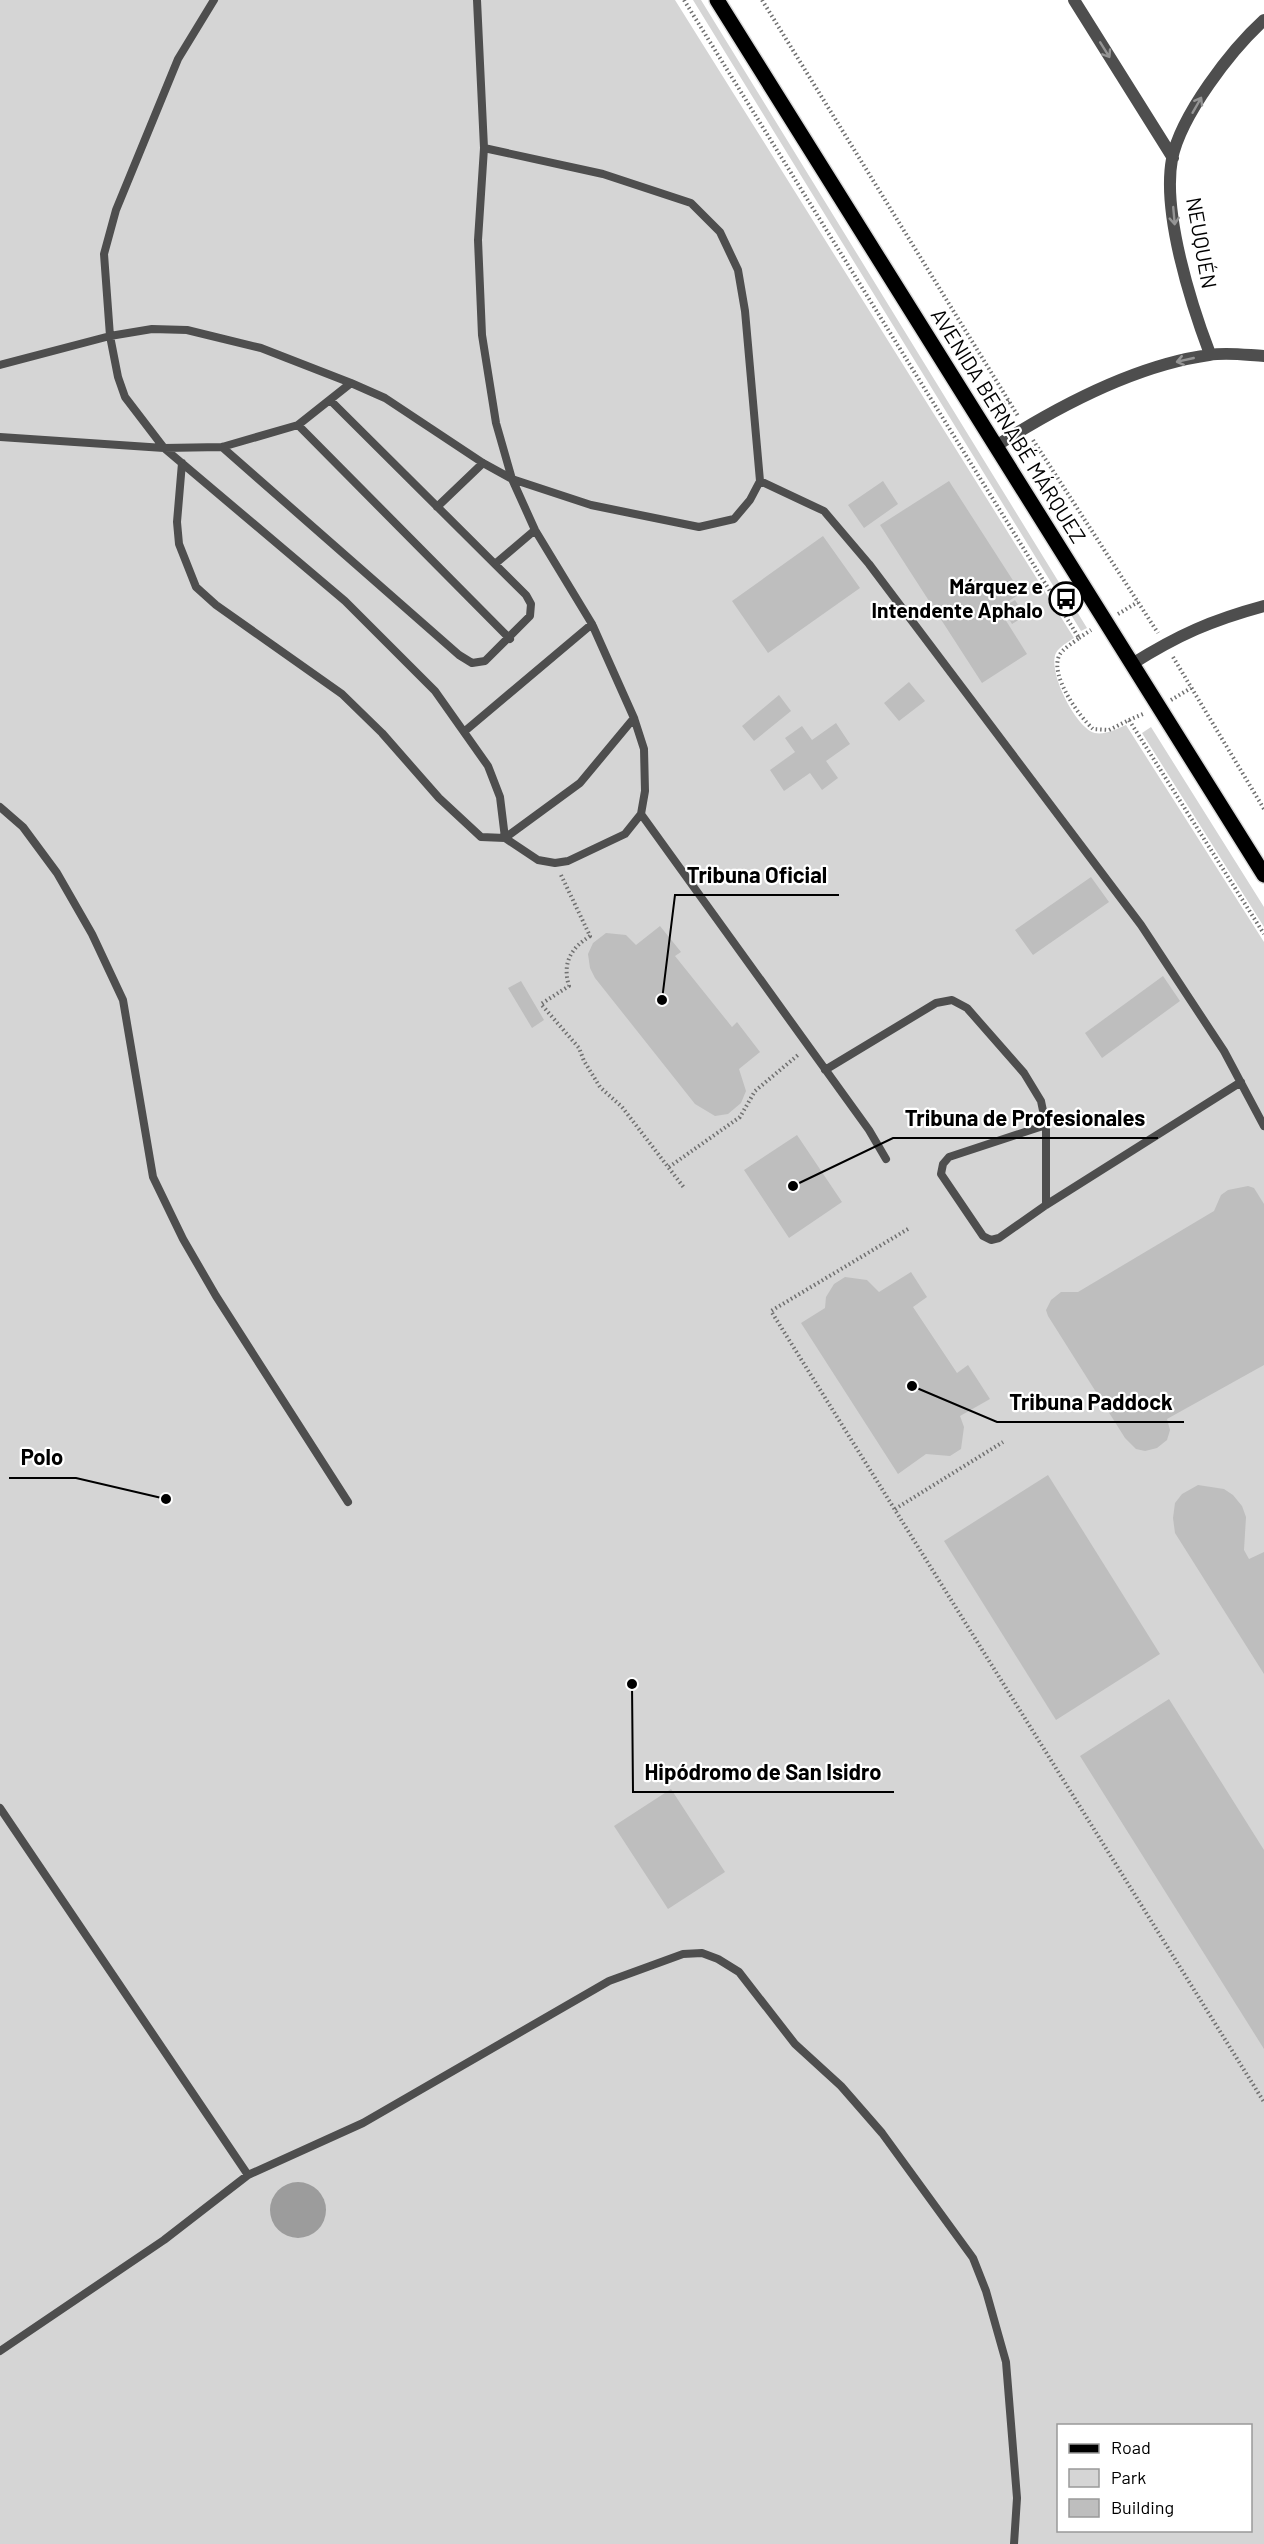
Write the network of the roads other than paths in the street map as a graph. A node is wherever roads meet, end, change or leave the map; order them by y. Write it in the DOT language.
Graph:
graph roads {
  1 [pos="214,0"];
  2 [pos="477,0"];
  3 [pos="717,0"];
  4 [pos="1074,0"];
  5 [pos="1264,20"];
  6 [pos="484,148"];
  7 [pos="1173,158"];
  8 [pos="110,336"];
  9 [pos="1210,354"];
  10 [pos="1264,356"];
  11 [pos="0,365"];
  12 [pos="351,383"];
  13 [pos="330,400"];
  14 [pos="298,425"];
  15 [pos="0,437"];
  16 [pos="996,446"];
  17 [pos="222,447"];
  18 [pos="164,448"];
  19 [pos="182,463"];
  20 [pos="483,463"];
  21 [pos="512,479"];
  22 [pos="760,481"];
  23 [pos="437,507"];
  24 [pos="535,530"];
  25 [pos="495,564"];
  26 [pos="1264,606"];
  27 [pos="592,624"];
  28 [pos="510,639"];
  29 [pos="1132,664"];
  30 [pos="634,718"];
  31 [pos="465,731"];
  32 [pos="0,807"];
  33 [pos="641,814"];
  34 [pos="505,838"];
  35 [pos="1264,875"];
  36 [pos="825,1070"];
  37 [pos="1241,1082"];
  38 [pos="1046,1125"];
  39 [pos="1264,1126"];
  40 [pos="886,1159"];
  41 [pos="1046,1205"];
  42 [pos="348,1502"];
  43 [pos="0,1808"];
  44 [pos="248,2175"];
  45 [pos="0,2351"];
  46 [pos="1014,2544"];
  1 -- 8 [label="lane"];
  2 -- 6 [label="lane"];
  3 -- 16 [label="main road, AVENIDA BERNABÉ MÁRQUEZ"];
  4 -- 7 [label="street, one-way"];
  7 -- 5 [label="street, NEUQUÉN, one-way"];
  6 -- 21 [label="lane"];
  6 -- 22 [label="lane"];
  7 -- 9 [label="street, NEUQUÉN, one-way"];
  8 -- 11 [label="lane"];
  8 -- 12 [label="lane"];
  8 -- 18 [label="lane"];
  9 -- 10 [label="street"];
  9 -- 16 [label="street, one-way"];
  12 -- 13 [label="lane"];
  12 -- 20 [label="lane"];
  13 -- 14 [label="lane"];
  13 -- 23 [label="lane"];
  14 -- 17 [label="lane"];
  14 -- 28 [label="lane"];
  15 -- 18 [label="lane"];
  16 -- 29 [label="main road, AVENIDA BERNABÉ MÁRQUEZ"];
  17 -- 18 [label="lane"];
  17 -- 28 [label="lane"];
  18 -- 19 [label="lane"];
  19 -- 31 [label="lane"];
  19 -- 34 [label="lane"];
  20 -- 21 [label="lane"];
  20 -- 23 [label="lane"];
  21 -- 22 [label="lane"];
  21 -- 24 [label="lane"];
  22 -- 37 [label="lane"];
  23 -- 25 [label="lane"];
  24 -- 25 [label="lane"];
  24 -- 27 [label="lane"];
  25 -- 28 [label="lane"];
  26 -- 29 [label="street"];
  27 -- 30 [label="lane"];
  27 -- 31 [label="lane"];
  29 -- 35 [label="main road, AVENIDA BERNABÉ MÁRQUEZ"];
  30 -- 33 [label="lane"];
  30 -- 34 [label="lane"];
  31 -- 34 [label="lane"];
  32 -- 42 [label="lane"];
  33 -- 34 [label="lane"];
  33 -- 36 [label="lane"];
  36 -- 38 [label="lane"];
  36 -- 40 [label="lane"];
  37 -- 39 [label="lane"];
  37 -- 41 [label="lane"];
  38 -- 41 [label="lane"];
  38 -- 41 [label="lane"];
  43 -- 44 [label="lane"];
  44 -- 45 [label="lane"];
  44 -- 46 [label="lane"];
}
